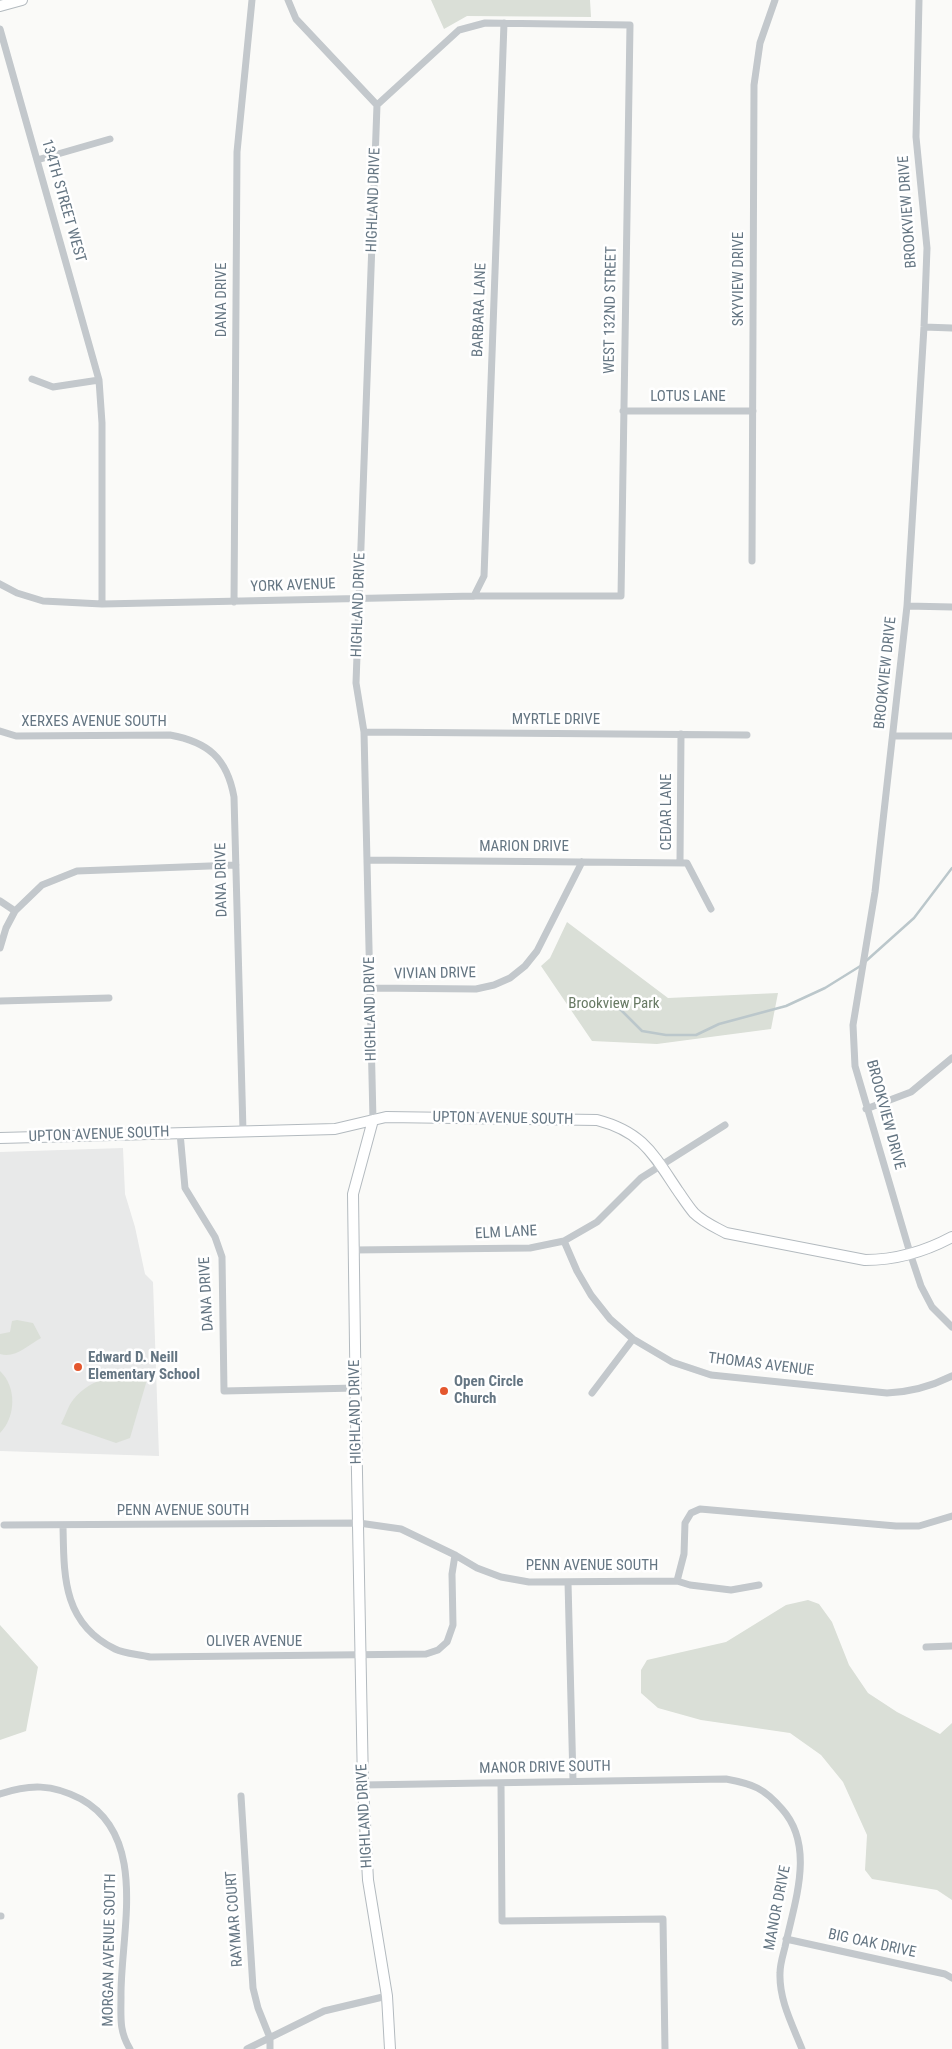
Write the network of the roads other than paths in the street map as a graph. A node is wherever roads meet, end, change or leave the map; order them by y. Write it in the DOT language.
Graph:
graph roads {
  1 [pos="22,0"];
  2 [pos="252,0"];
  3 [pos="288,0"];
  4 [pos="775,0"];
  5 [pos="919,0"];
  6 [pos="0,6"];
  7 [pos="504,23"];
  8 [pos="0,29"];
  9 [pos="377,105"];
  10 [pos="110,139"];
  11 [pos="37,160"];
  12 [pos="924,327"];
  13 [pos="952,328"];
  14 [pos="32,379"];
  15 [pos="99,380"];
  16 [pos="623,411"];
  17 [pos="753,411"];
  18 [pos="752,561"];
  19 [pos="0,584"];
  20 [pos="474,596"];
  21 [pos="621,596"];
  22 [pos="359,598"];
  23 [pos="234,602"];
  24 [pos="102,604"];
  25 [pos="907,606"];
  26 [pos="952,607"];
  27 [pos="0,731"];
  28 [pos="364,732"];
  29 [pos="681,734"];
  30 [pos="747,735"];
  31 [pos="893,736"];
  32 [pos="952,736"];
  33 [pos="231,779"];
  34 [pos="367,860"];
  35 [pos="582,862"];
  36 [pos="680,862"];
  37 [pos="236,865"];
  38 [pos="0,901"];
  39 [pos="711,909"];
  40 [pos="15,911"];
  41 [pos="0,948"];
  42 [pos="370,988"];
  43 [pos="109,998"];
  44 [pos="0,1001"];
  45 [pos="952,1058"];
  46 [pos="866,1109"];
  47 [pos="373,1120"];
  48 [pos="725,1124"];
  49 [pos="243,1131"];
  50 [pos="180,1133"];
  51 [pos="0,1138"];
  52 [pos="660,1165"];
  53 [pos="952,1237"];
  54 [pos="564,1241"];
  55 [pos="354,1250"];
  56 [pos="910,1253"];
  57 [pos="952,1327"];
  58 [pos="633,1339"];
  59 [pos="952,1376"];
  60 [pos="356,1388"];
  61 [pos="592,1393"];
  62 [pos="952,1516"];
  63 [pos="358,1523"];
  64 [pos="4,1525"];
  65 [pos="63,1525"];
  66 [pos="455,1555"];
  67 [pos="677,1581"];
  68 [pos="568,1582"];
  69 [pos="759,1585"];
  70 [pos="952,1646"];
  71 [pos="926,1647"];
  72 [pos="361,1655"];
  73 [pos="726,1779"];
  74 [pos="573,1781"];
  75 [pos="501,1783"];
  76 [pos="363,1785"];
  77 [pos="0,1794"];
  78 [pos="241,1796"];
  79 [pos="786,1939"];
  80 [pos="952,1978"];
  81 [pos="386,1996"];
  82 [pos="270,2038"];
  83 [pos="130,2049"];
  84 [pos="247,2049"];
  85 [pos="270,2049"];
  86 [pos="390,2049"];
  87 [pos="665,2049"];
  88 [pos="802,2049"];
  1 -- 6 [label="street"];
  2 -- 23 [label="street, DANA DRIVE"];
  3 -- 9 [label="street"];
  4 -- 17 [label="street, SKYVIEW DRIVE"];
  5 -- 12 [label="street, BROOKVIEW DRIVE"];
  7 -- 9 [label="street"];
  7 -- 16 [label="street, WEST 132ND STREET"];
  7 -- 20 [label="street, BARBARA LANE"];
  8 -- 11 [label="street, 134TH STREET WEST"];
  9 -- 22 [label="street, HIGHLAND DRIVE"];
  10 -- 11 [label="street"];
  11 -- 15 [label="street, 134TH STREET WEST"];
  12 -- 13 [label="street"];
  12 -- 25 [label="street, BROOKVIEW DRIVE"];
  14 -- 15 [label="street"];
  15 -- 24 [label="street, 134TH STREET WEST"];
  16 -- 17 [label="street, LOTUS LANE"];
  16 -- 21 [label="street, WEST 132ND STREET"];
  17 -- 18 [label="street, SKYVIEW DRIVE"];
  19 -- 24 [label="street, YORK AVENUE"];
  20 -- 21 [label="street, YORK AVENUE"];
  20 -- 22 [label="street, YORK AVENUE"];
  22 -- 23 [label="street, YORK AVENUE"];
  22 -- 28 [label="street, HIGHLAND DRIVE"];
  23 -- 24 [label="street, YORK AVENUE"];
  25 -- 26 [label="street"];
  25 -- 31 [label="street, BROOKVIEW DRIVE"];
  27 -- 33 [label="street, XERXES AVENUE SOUTH"];
  28 -- 29 [label="street, MYRTLE DRIVE"];
  28 -- 34 [label="street, HIGHLAND DRIVE"];
  29 -- 30 [label="street, MYRTLE DRIVE"];
  29 -- 36 [label="street, CEDAR LANE"];
  31 -- 32 [label="street"];
  31 -- 46 [label="street, BROOKVIEW DRIVE"];
  33 -- 37 [label="street, DANA DRIVE"];
  34 -- 35 [label="street, MARION DRIVE"];
  34 -- 42 [label="street, HIGHLAND DRIVE"];
  35 -- 36 [label="street, MARION DRIVE"];
  35 -- 42 [label="street, VIVIAN DRIVE"];
  36 -- 39 [label="street, CEDAR LANE"];
  37 -- 40 [label="street"];
  37 -- 49 [label="street, DANA DRIVE"];
  38 -- 40 [label="street"];
  40 -- 41 [label="street"];
  42 -- 47 [label="street, HIGHLAND DRIVE"];
  43 -- 44 [label="street"];
  45 -- 46 [label="street"];
  46 -- 56 [label="street, BROOKVIEW DRIVE"];
  47 -- 49 [label="street, UPTON AVENUE SOUTH"];
  47 -- 52 [label="street, UPTON AVENUE SOUTH"];
  47 -- 55 [label="street, HIGHLAND DRIVE"];
  48 -- 52 [label="street, ELM LANE"];
  49 -- 50 [label="street, UPTON AVENUE SOUTH"];
  50 -- 51 [label="street, UPTON AVENUE SOUTH"];
  50 -- 60 [label="street, DANA DRIVE"];
  52 -- 54 [label="street, ELM LANE"];
  52 -- 56 [label="street, UPTON AVENUE SOUTH"];
  53 -- 56 [label="street, UPTON AVENUE SOUTH"];
  54 -- 55 [label="street, ELM LANE"];
  54 -- 58 [label="street, THOMAS AVENUE"];
  55 -- 60 [label="street, HIGHLAND DRIVE"];
  56 -- 57 [label="street, BROOKVIEW DRIVE"];
  58 -- 59 [label="street, THOMAS AVENUE"];
  58 -- 61 [label="street"];
  60 -- 63 [label="street, HIGHLAND DRIVE"];
  62 -- 67 [label="street, PENN AVENUE SOUTH"];
  63 -- 65 [label="street, PENN AVENUE SOUTH"];
  63 -- 66 [label="street, PENN AVENUE SOUTH"];
  63 -- 72 [label="street, HIGHLAND DRIVE"];
  64 -- 65 [label="street, PENN AVENUE SOUTH"];
  65 -- 72 [label="street, OLIVER AVENUE"];
  66 -- 68 [label="street, PENN AVENUE SOUTH"];
  66 -- 72 [label="street, OLIVER AVENUE"];
  67 -- 68 [label="street, PENN AVENUE SOUTH"];
  67 -- 69 [label="street"];
  68 -- 74 [label="street"];
  70 -- 71 [label="street"];
  72 -- 76 [label="street, HIGHLAND DRIVE"];
  73 -- 74 [label="street, MANOR DRIVE SOUTH"];
  73 -- 79 [label="street, MANOR DRIVE"];
  74 -- 75 [label="street, MANOR DRIVE SOUTH"];
  75 -- 76 [label="street, MANOR DRIVE SOUTH"];
  75 -- 87 [label="street"];
  76 -- 81 [label="street, HIGHLAND DRIVE"];
  77 -- 83 [label="street, MORGAN AVENUE SOUTH"];
  78 -- 82 [label="street, RAYMAR COURT"];
  79 -- 80 [label="street, BIG OAK DRIVE"];
  79 -- 88 [label="street, MANOR DRIVE"];
  81 -- 82 [label="street"];
  81 -- 86 [label="street, HIGHLAND DRIVE"];
  82 -- 84 [label="street"];
  82 -- 85 [label="street"];
}
